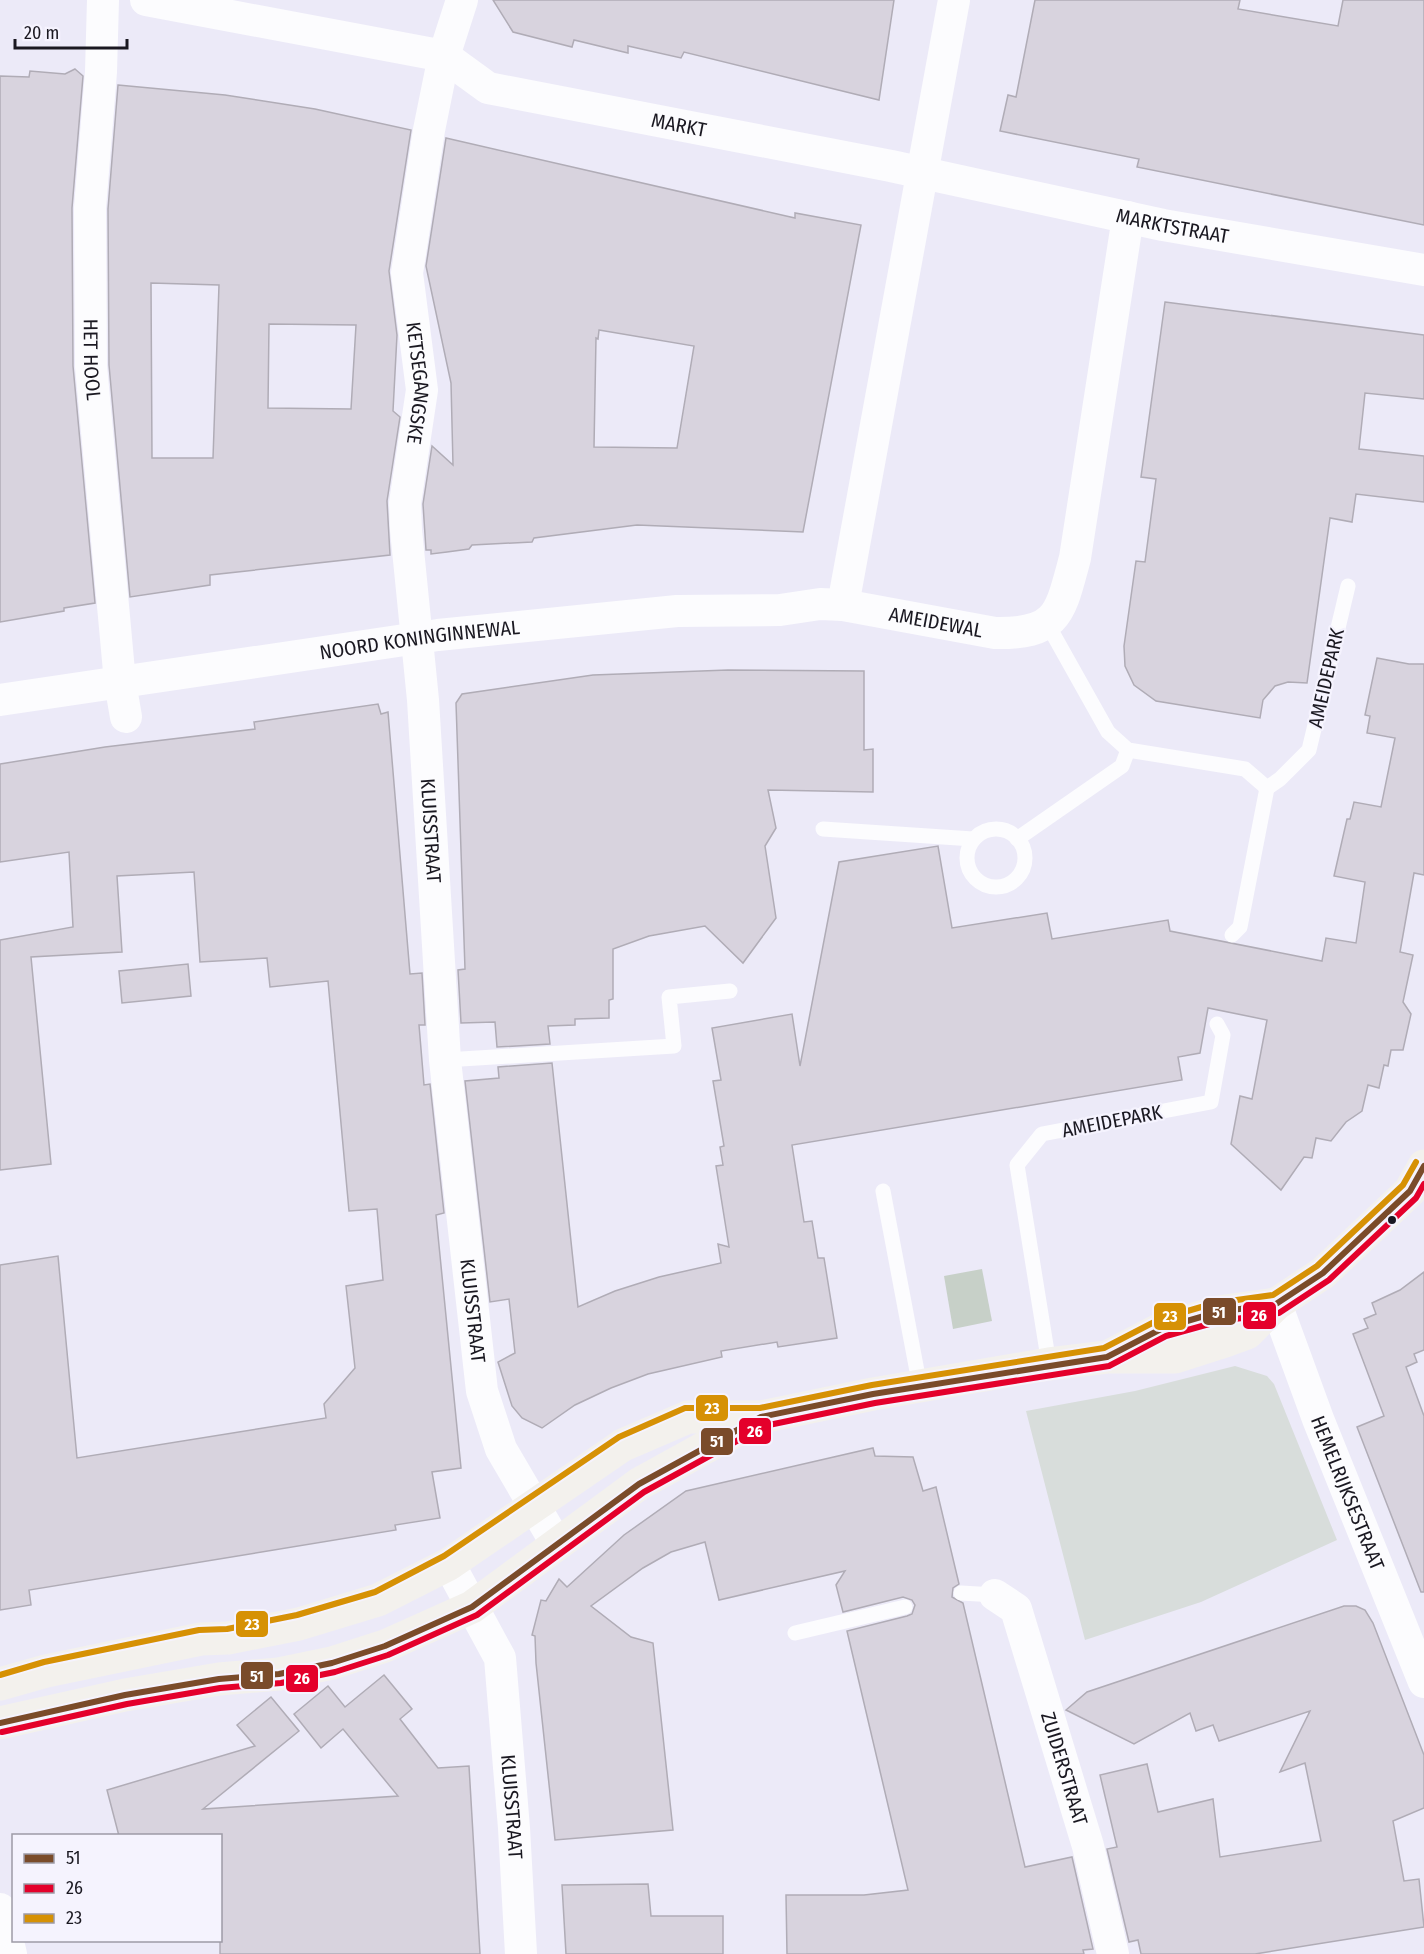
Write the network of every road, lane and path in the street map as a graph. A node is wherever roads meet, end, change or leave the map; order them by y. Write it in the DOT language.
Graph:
graph roads {
  1 [pos="103,0"];
  2 [pos="146,0"];
  3 [pos="462,0"];
  4 [pos="954,0"];
  5 [pos="444,56"];
  6 [pos="922,172"];
  7 [pos="1128,217"];
  8 [pos="1424,270"];
  9 [pos="1348,586"];
  10 [pos="843,604"];
  11 [pos="1048,625"];
  12 [pos="416,638"];
  13 [pos="120,682"];
  14 [pos="0,700"];
  15 [pos="126,717"];
  16 [pos="1128,750"];
  17 [pos="1267,788"];
  18 [pos="823,830"];
  19 [pos="973,839"];
  20 [pos="1017,839"];
  21 [pos="1239,933"];
  22 [pos="730,991"];
  23 [pos="1224,1029"];
  24 [pos="445,1060"];
  25 [pos="1424,1166"];
  26 [pos="882,1191"];
  27 [pos="1276,1304"];
  28 [pos="1049,1364"];
  29 [pos="920,1387"];
  30 [pos="760,1417"];
  31 [pos="535,1503"];
  32 [pos="555,1543"];
  33 [pos="449,1564"];
  34 [pos="961,1593"];
  35 [pos="995,1595"];
  36 [pos="472,1607"];
  37 [pos="905,1607"];
  38 [pos="795,1633"];
  39 [pos="1424,1682"];
  40 [pos="0,1684"];
  41 [pos="0,1723"];
  42 [pos="0,1910"];
  43 [pos="11,1954"];
  44 [pos="521,1954"];
  45 [pos="1113,1954"];
  1 -- 13 [label="street, HET HOOL"];
  2 -- 5 [label="street, MARKT"];
  3 -- 5 [label="street"];
  4 -- 6 [label="street"];
  5 -- 6 [label="street, MARKT"];
  5 -- 12 [label="street, KETSEGANGSKE"];
  6 -- 7 [label="street, MARKTSTRAAT"];
  6 -- 10 [label="street"];
  7 -- 8 [label="street, MARKTSTRAAT"];
  7 -- 11 [label="street"];
  9 -- 17 [label="lane, AMEIDEPARK"];
  10 -- 11 [label="street, AMEIDEWAL"];
  10 -- 12 [label="street, NOORD KONINGINNEWAL"];
  11 -- 16 [label="lane"];
  12 -- 13 [label="street, NOORD KONINGINNEWAL"];
  12 -- 24 [label="street, KLUISSTRAAT"];
  13 -- 14 [label="street, NOORD KONINGINNEWAL"];
  13 -- 15 [label="street, HET HOOL"];
  16 -- 17 [label="lane"];
  16 -- 20 [label="lane"];
  17 -- 21 [label="lane"];
  18 -- 19 [label="lane"];
  19 -- 20 [label="lane"];
  19 -- 20 [label="lane"];
  22 -- 24 [label="lane"];
  23 -- 28 [label="lane, AMEIDEPARK"];
  24 -- 31 [label="street, KLUISSTRAAT"];
  25 -- 27 [label="street"];
  26 -- 29 [label="lane"];
  27 -- 28 [label="street"];
  27 -- 39 [label="street, HEMELRIJKSESTRAAT"];
  28 -- 29 [label="street"];
  29 -- 30 [label="street"];
  30 -- 31 [label="street"];
  30 -- 32 [label="street"];
  31 -- 32 [label="street, KLUISSTRAAT"];
  31 -- 33 [label="street"];
  32 -- 36 [label="street"];
  33 -- 36 [label="street, KLUISSTRAAT"];
  33 -- 40 [label="street"];
  34 -- 35 [label="lane"];
  35 -- 45 [label="street, ZUIDERSTRAAT"];
  36 -- 41 [label="street"];
  36 -- 44 [label="street, KLUISSTRAAT"];
  37 -- 38 [label="lane"];
  42 -- 43 [label="street"];
}
